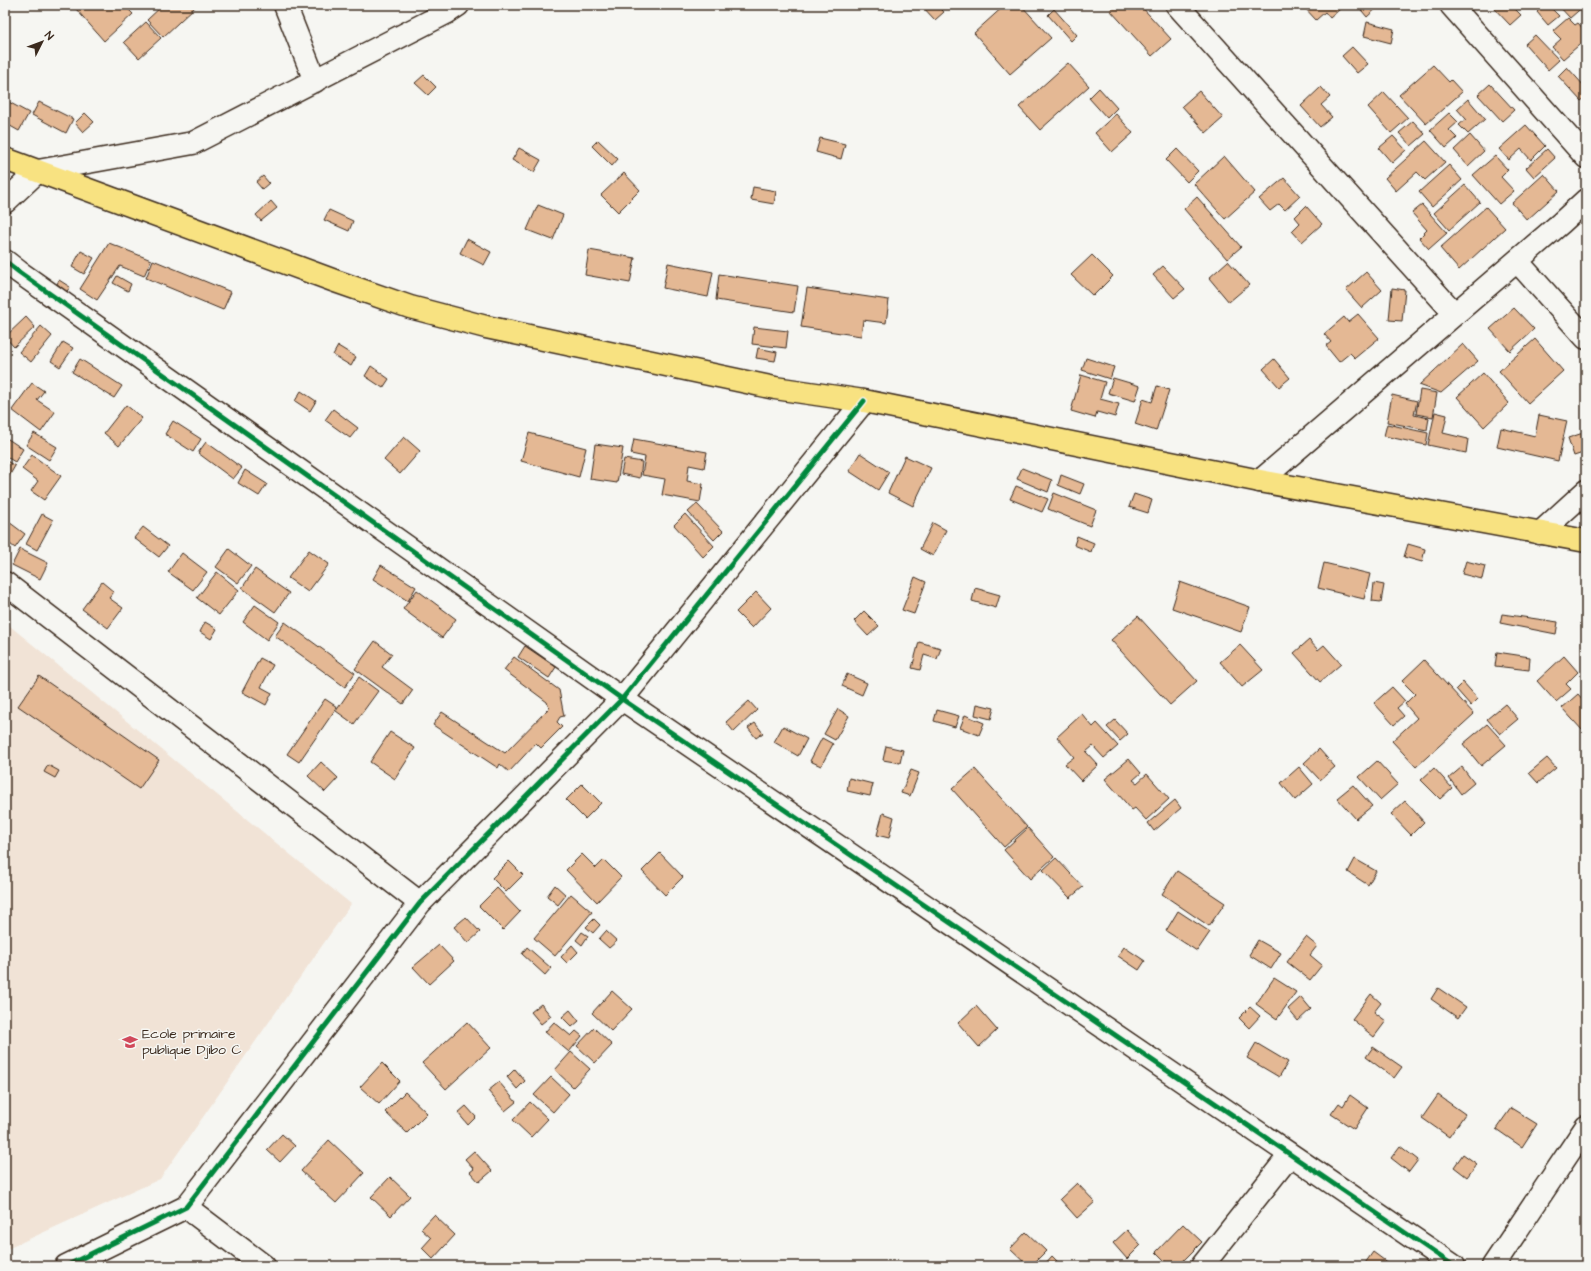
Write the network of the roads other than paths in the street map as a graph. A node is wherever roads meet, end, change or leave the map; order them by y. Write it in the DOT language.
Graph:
graph roads {
  1 [pos="285,5"];
  2 [pos="458,5"];
  3 [pos="1177,5"];
  4 [pos="1452,5"];
  5 [pos="315,81"];
  6 [pos="1586,157"];
  7 [pos="5,159"];
  8 [pos="38,171"];
  9 [pos="1586,200"];
  10 [pos="5,202"];
  11 [pos="5,261"];
  12 [pos="1517,261"];
  13 [pos="1455,314"];
  14 [pos="1586,338"];
  15 [pos="864,401"];
  16 [pos="1260,481"];
  17 [pos="1586,491"];
  18 [pos="1540,533"];
  19 [pos="1586,542"];
  20 [pos="5,583"];
  21 [pos="622,700"];
  22 [pos="420,903"];
  23 [pos="1586,1127"];
  24 [pos="1290,1155"];
  25 [pos="186,1207"];
  26 [pos="66,1266"];
  27 [pos="264,1266"];
  28 [pos="1202,1266"];
  29 [pos="1454,1266"];
  30 [pos="1493,1266"];
  1 -- 5 [label="street"];
  2 -- 5 [label="street"];
  3 -- 13 [label="street"];
  4 -- 6 [label="street"];
  5 -- 8 [label="street"];
  7 -- 8 [label="main road"];
  8 -- 10 [label="street"];
  8 -- 15 [label="main road"];
  9 -- 12 [label="street"];
  11 -- 21 [label="street"];
  12 -- 13 [label="street"];
  12 -- 14 [label="street"];
  13 -- 16 [label="street"];
  15 -- 16 [label="main road"];
  15 -- 21 [label="street"];
  16 -- 18 [label="main road"];
  17 -- 18 [label="street"];
  18 -- 19 [label="main road"];
  20 -- 22 [label="street"];
  21 -- 22 [label="street"];
  21 -- 24 [label="street"];
  22 -- 25 [label="street"];
  23 -- 30 [label="street"];
  24 -- 28 [label="street"];
  24 -- 29 [label="street"];
  25 -- 26 [label="street"];
  25 -- 27 [label="street"];
}
